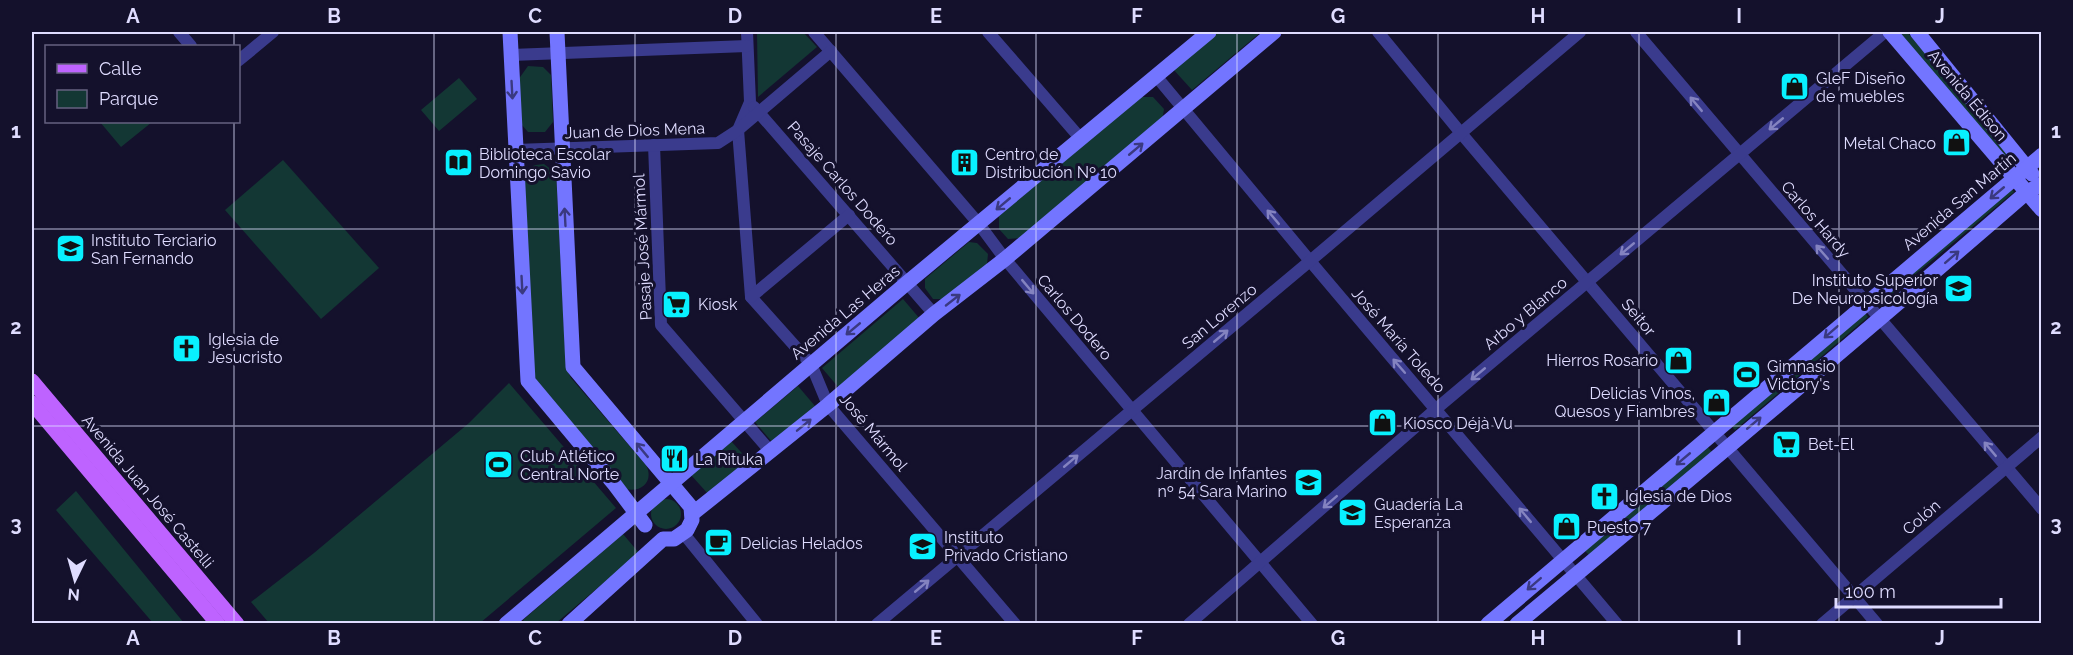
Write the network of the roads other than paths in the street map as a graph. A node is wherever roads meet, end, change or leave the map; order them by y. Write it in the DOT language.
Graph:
graph roads {
  1 [pos="179,32"];
  2 [pos="273,32"];
  3 [pos="510,32"];
  4 [pos="557,32"];
  5 [pos="747,32"];
  6 [pos="814,32"];
  7 [pos="988,32"];
  8 [pos="1209,32"];
  9 [pos="1274,32"];
  10 [pos="1378,32"];
  11 [pos="1580,32"];
  12 [pos="1636,32"];
  13 [pos="1885,32"];
  14 [pos="1890,32"];
  15 [pos="1917,32"];
  16 [pos="190,45"];
  17 [pos="747,46"];
  18 [pos="831,51"];
  19 [pos="558,54"];
  20 [pos="511,55"];
  21 [pos="240,59"];
  22 [pos="1156,76"];
  23 [pos="750,102"];
  24 [pos="1183,110"];
  25 [pos="758,112"];
  26 [pos="738,130"];
  27 [pos="1460,132"];
  28 [pos="1081,139"];
  29 [pos="654,145"];
  30 [pos="561,149"];
  31 [pos="515,150"];
  32 [pos="1739,155"];
  33 [pos="2042,155"];
  34 [pos="2027,168"];
  35 [pos="2014,178"];
  36 [pos="2041,184"];
  37 [pos="2027,192"];
  38 [pos="2042,210"];
  39 [pos="849,215"];
  40 [pos="979,224"];
  41 [pos="1005,259"];
  42 [pos="1310,261"];
  43 [pos="908,282"];
  44 [pos="1588,282"];
  45 [pos="752,297"];
  46 [pos="1865,302"];
  47 [pos="934,314"];
  48 [pos="1880,320"];
  49 [pos="811,364"];
  50 [pos="32,381"];
  51 [pos="32,403"];
  52 [pos="828,405"];
  53 [pos="1436,409"];
  54 [pos="1132,410"];
  55 [pos="744,421"];
  56 [pos="1714,432"];
  57 [pos="2042,436"];
  58 [pos="1726,446"];
  59 [pos="771,452"];
  60 [pos="2005,467"];
  61 [pos="675,489"];
  62 [pos="647,508"];
  63 [pos="2042,509"];
  64 [pos="689,524"];
  65 [pos="663,539"];
  66 [pos="958,556"];
  67 [pos="1563,559"];
  68 [pos="1260,564"];
  69 [pos="1576,574"];
  70 [pos="1854,596"];
  71 [pos="218,624"];
  72 [pos="237,624"];
  73 [pos="506,624"];
  74 [pos="569,624"];
  75 [pos="757,624"];
  76 [pos="877,624"];
  77 [pos="1015,624"];
  78 [pos="1189,624"];
  79 [pos="1312,624"];
  80 [pos="1488,624"];
  81 [pos="1517,624"];
  82 [pos="1617,624"];
  83 [pos="1822,624"];
  84 [pos="1877,624"];
  1 -- 16 [label="street"];
  2 -- 21 [label="street"];
  3 -- 20 [label="main road"];
  4 -- 19 [label="main road"];
  5 -- 17 [label="street"];
  6 -- 18 [label="street, Carlos Dodero"];
  7 -- 28 [label="street"];
  8 -- 22 [label="main road, Avenida Las Heras"];
  9 -- 24 [label="main road"];
  10 -- 27 [label="street, Seitor"];
  11 -- 27 [label="street, San Lorenzo"];
  32 -- 12 [label="street, Carlos Hardy, one-way"];
  13 -- 32 [label="street, Arbo y Blanco, one-way"];
  14 -- 35 [label="main road, Avenida Édison"];
  15 -- 34 [label="main road, Avenida Édison"];
  17 -- 19 [label="street"];
  17 -- 23 [label="street"];
  18 -- 25 [label="street, Juan de Dios Mena"];
  18 -- 40 [label="street, Carlos Dodero"];
  19 -- 20 [label="street"];
  19 -- 30 [label="main road"];
  20 -- 31 [label="main road, one-way"];
  22 -- 24 [label="street, José María Toledo"];
  22 -- 28 [label="main road, Avenida Las Heras"];
  23 -- 25 [label="street, Pasaje Carlos Dodero"];
  23 -- 26 [label="street"];
  41 -- 24 [label="main road, one-way"];
  42 -- 24 [label="street, José María Toledo, one-way"];
  25 -- 26 [label="street, Juan de Dios Mena"];
  25 -- 39 [label="street, Pasaje Carlos Dodero"];
  26 -- 29 [label="street, Juan de Dios Mena"];
  26 -- 45 [label="street"];
  27 -- 42 [label="street, San Lorenzo"];
  27 -- 44 [label="street, Seitor"];
  28 -- 40 [label="main road, Avenida Las Heras, one-way"];
  29 -- 30 [label="street, Juan de Dios Mena"];
  29 -- 55 [label="street, Pasaje José Mármol"];
  30 -- 31 [label="street, Juan de Dios Mena"];
  61 -- 30 [label="main road, one-way"];
  31 -- 62 [label="main road, one-way"];
  32 -- 44 [label="street, Arbo y Blanco, one-way"];
  46 -- 32 [label="street, Carlos Hardy, one-way"];
  33 -- 34 [label="main road, Avenida San Martín"];
  34 -- 35 [label="main road, Avenida San Martín"];
  34 -- 36 [label="main road, Avenida Édison"];
  35 -- 37 [label="main road, Avenida Édison"];
  35 -- 46 [label="main road, Avenida San Martín, one-way"];
  36 -- 37 [label="main road"];
  37 -- 38 [label="main road, Avenida Édison"];
  48 -- 37 [label="main road, one-way"];
  39 -- 43 [label="street, Pasaje Carlos Dodero"];
  39 -- 45 [label="street"];
  40 -- 41 [label="street, Carlos Dodero"];
  40 -- 43 [label="main road, Avenida Las Heras"];
  47 -- 41 [label="main road, one-way"];
  41 -- 54 [label="street, Carlos Dodero, one-way"];
  53 -- 42 [label="street, José María Toledo, one-way"];
  54 -- 42 [label="street, San Lorenzo, one-way"];
  43 -- 47 [label="street, Pasaje Carlos Dodero"];
  43 -- 49 [label="main road, Avenida Las Heras, one-way"];
  44 -- 53 [label="street, Arbo y Blanco, one-way"];
  44 -- 56 [label="street, Seitor"];
  45 -- 49 [label="street, José Mármol"];
  46 -- 48 [label="street, Carlos Hardy"];
  46 -- 56 [label="main road, Avenida San Martín, one-way"];
  47 -- 52 [label="main road"];
  58 -- 48 [label="main road, one-way"];
  60 -- 48 [label="street, Carlos Hardy, one-way"];
  49 -- 52 [label="street, José Mármol"];
  49 -- 55 [label="main road, Avenida Las Heras"];
  50 -- 72 [label="main road, Avenida Juan José Castelli"];
  51 -- 71 [label="main road, Avenida Juan José Castelli"];
  59 -- 52 [label="main road, one-way"];
  52 -- 66 [label="street, José Mármol"];
  67 -- 53 [label="street, José María Toledo, one-way"];
  53 -- 68 [label="street, Arbo y Blanco, one-way"];
  66 -- 54 [label="street, San Lorenzo, one-way"];
  54 -- 68 [label="street, Carlos Dodero"];
  55 -- 59 [label="street, Pasaje José Mármol"];
  55 -- 61 [label="main road, Avenida Las Heras"];
  56 -- 58 [label="street, Seitor"];
  56 -- 67 [label="main road, Avenida San Martín, one-way"];
  57 -- 60 [label="street, Colón"];
  58 -- 69 [label="main road"];
  58 -- 70 [label="street, Seitor"];
  59 -- 64 [label="main road"];
  60 -- 63 [label="street, Carlos Hardy"];
  60 -- 70 [label="street, Colón"];
  61 -- 62 [label="main road"];
  61 -- 64 [label="main road"];
  62 -- 65 [label="main road"];
  62 -- 73 [label="main road"];
  64 -- 65 [label="main road"];
  64 -- 75 [label="street"];
  65 -- 74 [label="main road"];
  76 -- 66 [label="street, San Lorenzo, one-way"];
  66 -- 77 [label="street, José Mármol"];
  67 -- 69 [label="street, José María Toledo"];
  67 -- 80 [label="main road, Avenida San Martín, one-way"];
  68 -- 78 [label="street, Arbo y Blanco"];
  68 -- 79 [label="street, Carlos Dodero"];
  69 -- 81 [label="main road"];
  69 -- 82 [label="street, José María Toledo"];
  70 -- 83 [label="street, Colón"];
  70 -- 84 [label="street, Seitor"];
}
